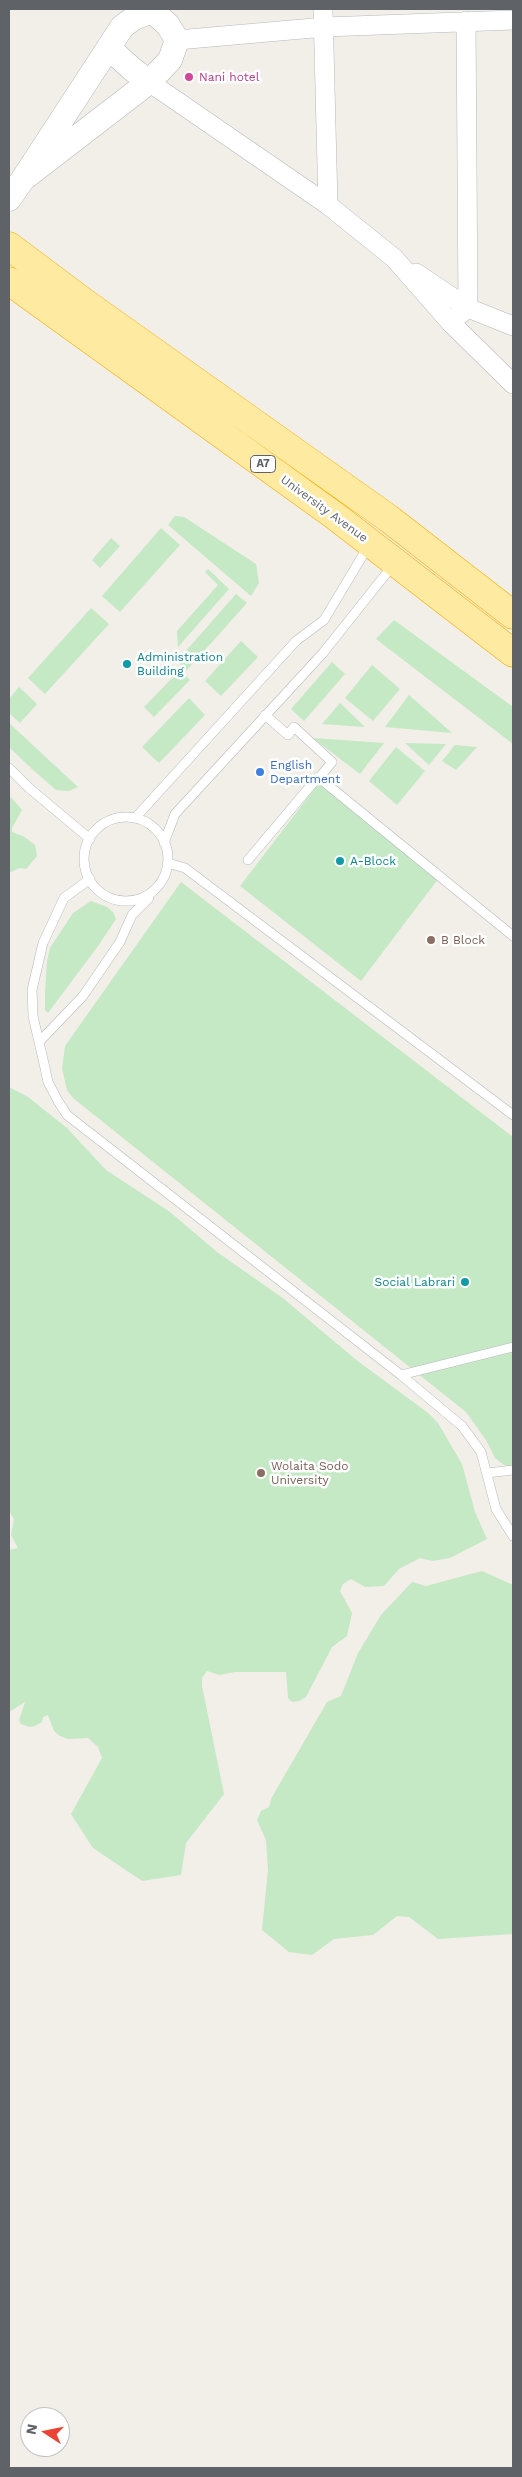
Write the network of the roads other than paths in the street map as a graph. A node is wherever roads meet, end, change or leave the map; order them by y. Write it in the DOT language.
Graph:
graph roads {
  1 [pos="152,10"];
  2 [pos="324,18"];
  3 [pos="513,20"];
  4 [pos="466,21"];
  5 [pos="177,40"];
  6 [pos="109,48"];
  7 [pos="149,82"];
  8 [pos="23,179"];
  9 [pos="9,199"];
  10 [pos="328,205"];
  11 [pos="9,246"];
  12 [pos="394,258"];
  13 [pos="9,281"];
  14 [pos="468,308"];
  15 [pos="450,322"];
  16 [pos="513,326"];
  17 [pos="513,384"];
  18 [pos="370,542"];
  19 [pos="394,563"];
  20 [pos="513,615"];
  21 [pos="513,653"];
  22 [pos="265,716"];
  23 [pos="9,768"];
  24 [pos="319,778"];
  25 [pos="136,817"];
  26 [pos="90,838"];
  27 [pos="164,843"];
  28 [pos="248,860"];
  29 [pos="168,863"];
  30 [pos="90,879"];
  31 [pos="156,891"];
  32 [pos="513,936"];
  33 [pos="40,1041"];
  34 [pos="513,1115"];
  35 [pos="513,1347"];
  36 [pos="401,1375"];
  37 [pos="513,1470"];
  38 [pos="487,1473"];
  39 [pos="513,1536"];
  1 -- 5 [label="street"];
  1 -- 6 [label="street"];
  2 -- 4 [label="street"];
  2 -- 5 [label="street"];
  2 -- 10 [label="street"];
  3 -- 4 [label="street"];
  4 -- 14 [label="street"];
  5 -- 7 [label="street"];
  6 -- 7 [label="street"];
  6 -- 8 [label="street"];
  7 -- 8 [label="street"];
  7 -- 10 [label="street"];
  8 -- 9 [label="street"];
  10 -- 12 [label="street"];
  11 -- 20 [label="highway, A7"];
  12 -- 14 [label="street"];
  12 -- 15 [label="street"];
  13 -- 18 [label="highway, University Avenue / A7"];
  14 -- 15 [label="street"];
  14 -- 16 [label="street"];
  15 -- 17 [label="street"];
  18 -- 19 [label="highway, University Avenue / A7"];
  18 -- 25 [label="lane"];
  19 -- 21 [label="highway, University Avenue / A7"];
  19 -- 22 [label="lane"];
  22 -- 24 [label="lane"];
  22 -- 27 [label="lane"];
  23 -- 26 [label="lane"];
  24 -- 28 [label="lane"];
  24 -- 32 [label="lane"];
  25 -- 26 [label="lane"];
  25 -- 27 [label="lane"];
  26 -- 30 [label="lane"];
  27 -- 29 [label="lane"];
  29 -- 31 [label="lane"];
  29 -- 34 [label="lane"];
  30 -- 31 [label="lane"];
  30 -- 33 [label="lane"];
  31 -- 33 [label="lane"];
  33 -- 36 [label="lane"];
  35 -- 36 [label="lane"];
  36 -- 38 [label="lane"];
  37 -- 38 [label="lane"];
  38 -- 39 [label="lane"];
}
